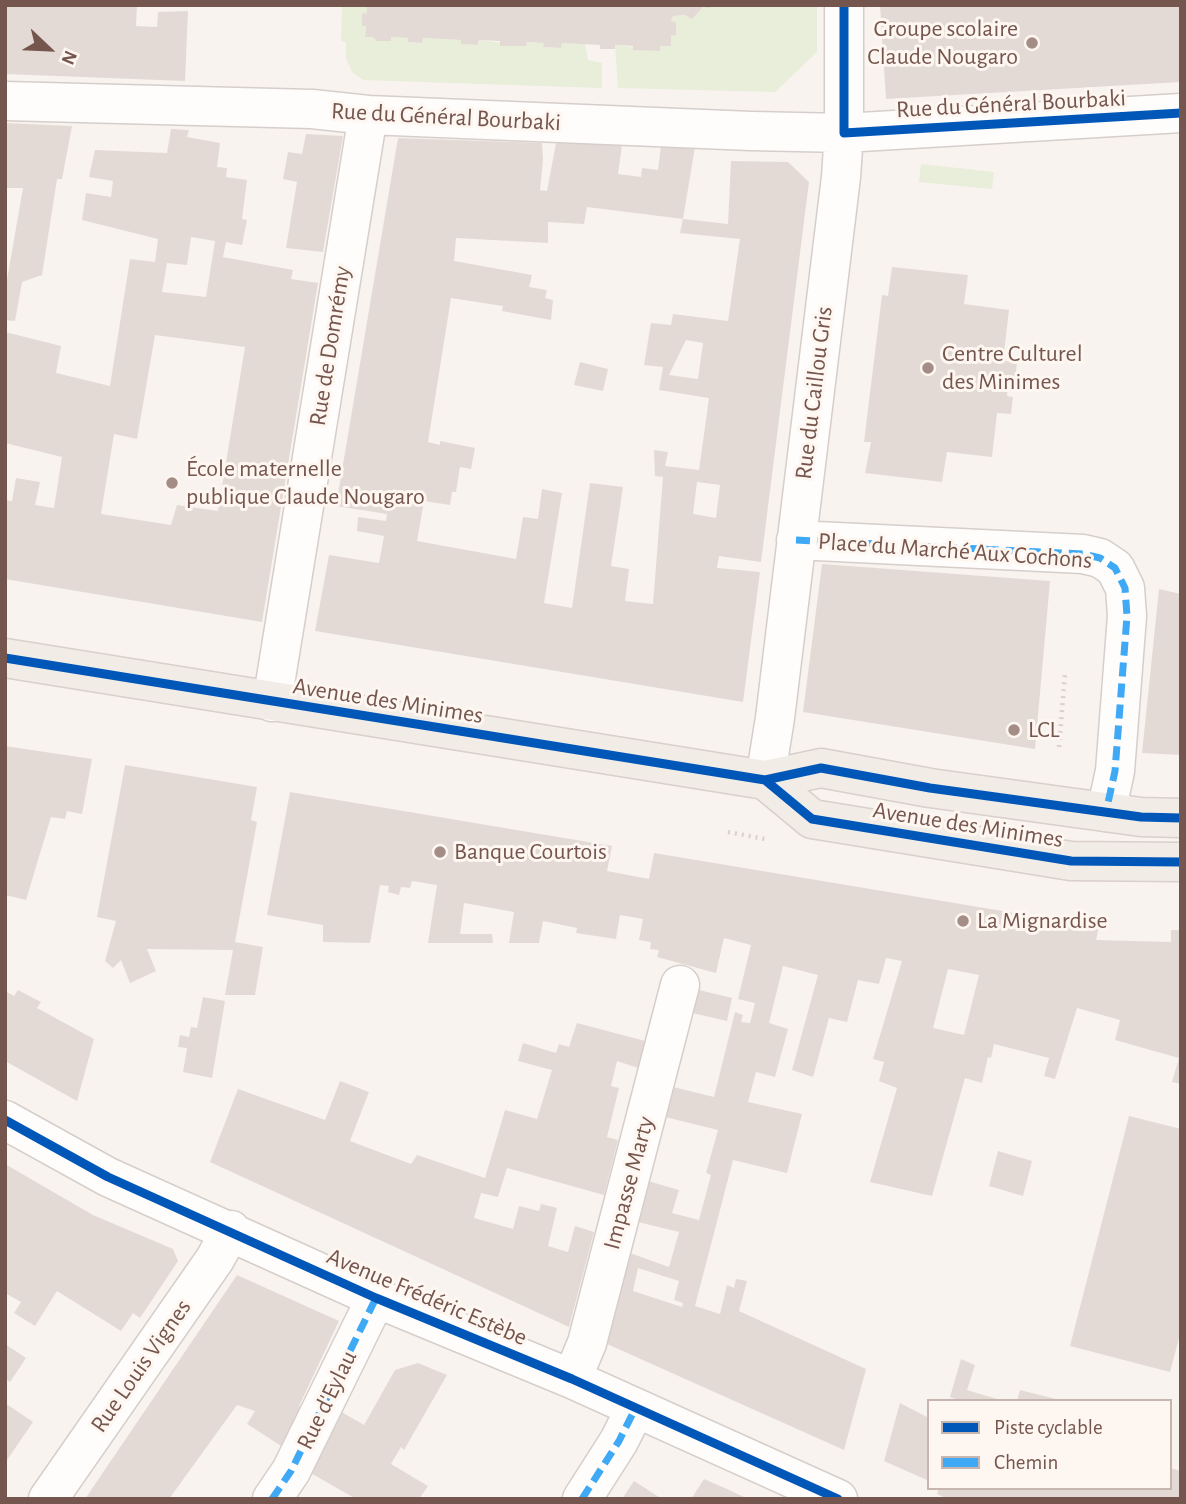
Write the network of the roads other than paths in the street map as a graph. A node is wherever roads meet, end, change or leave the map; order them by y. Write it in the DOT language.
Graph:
graph roads {
  1 [pos="844,5"];
  2 [pos="5,101"];
  3 [pos="1181,113"];
  4 [pos="368,115"];
  5 [pos="844,133"];
  6 [pos="796,540"];
  7 [pos="5,658"];
  8 [pos="272,702"];
  9 [pos="765,779"];
  10 [pos="1106,812"];
  11 [pos="1181,818"];
  12 [pos="1181,862"];
  13 [pos="680,985"];
  14 [pos="5,1120"];
  15 [pos="231,1230"];
  16 [pos="376,1298"];
  17 [pos="572,1379"];
  18 [pos="635,1409"];
  19 [pos="48,1499"];
  20 [pos="272,1499"];
  21 [pos="582,1499"];
  22 [pos="838,1499"];
  1 -- 5 [label="street, Rue du Caillou Gris"];
  2 -- 4 [label="street, Rue du Général Bourbaki"];
  3 -- 5 [label="street, Rue du Général Bourbaki"];
  4 -- 5 [label="street, Rue du Général Bourbaki"];
  4 -- 8 [label="street, Rue de Domrémy"];
  5 -- 6 [label="street, Rue du Caillou Gris"];
  6 -- 9 [label="street, Rue du Caillou Gris"];
  6 -- 10 [label="street, Place du Marché Aux Cochons"];
  7 -- 8 [label="main road, Avenue des Minimes"];
  8 -- 9 [label="main road, Avenue des Minimes"];
  9 -- 10 [label="main road, Avenue des Minimes"];
  9 -- 12 [label="main road, Avenue des Minimes"];
  10 -- 11 [label="main road, Avenue des Minimes"];
  13 -- 17 [label="street, Impasse Marty"];
  14 -- 15 [label="street, Avenue Frédéric Estèbe"];
  15 -- 16 [label="street, Avenue Frédéric Estèbe"];
  15 -- 19 [label="street, Rue Louis Vignes"];
  16 -- 17 [label="street, Avenue Frédéric Estèbe"];
  16 -- 20 [label="street, Rue d'Eylau"];
  17 -- 18 [label="street, Avenue Frédéric Estèbe"];
  18 -- 21 [label="street"];
  18 -- 22 [label="street, Avenue Frédéric Estèbe"];
}
